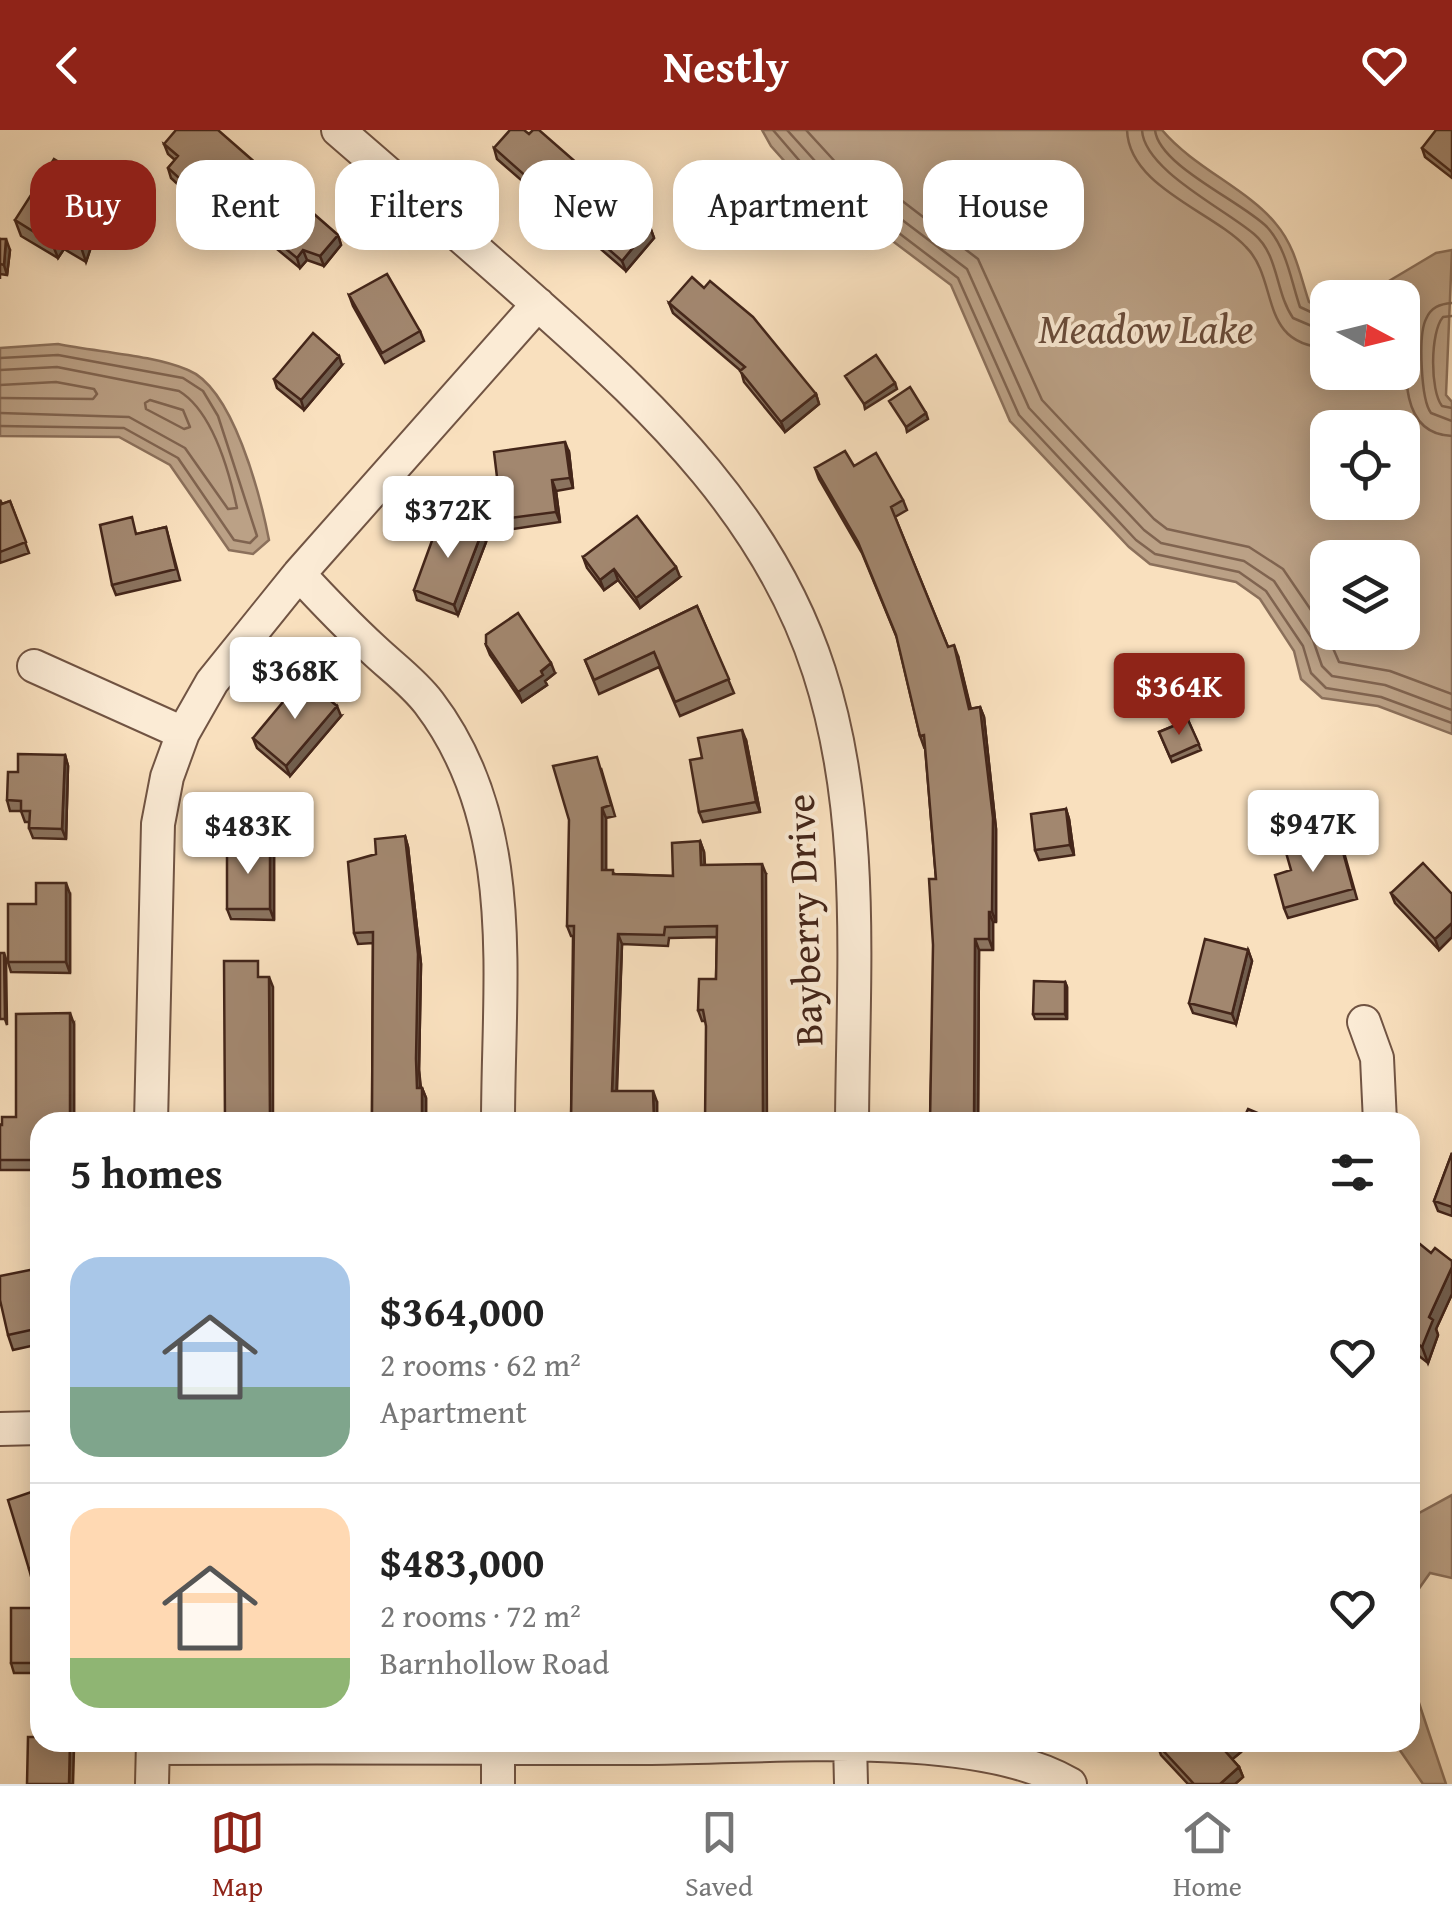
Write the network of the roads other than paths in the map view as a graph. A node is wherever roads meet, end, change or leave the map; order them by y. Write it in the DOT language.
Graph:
graph roads {
  1 [pos="338,130"];
  2 [pos="538,304"];
  3 [pos="299,574"];
  4 [pos="34,666"];
  5 [pos="183,734"];
  6 [pos="1364,1022"];
  7 [pos="152,1112"];
  8 [pos="498,1112"];
  9 [pos="852,1112"];
  10 [pos="1380,1112"];
  11 [pos="30,1428"];
  12 [pos="0,1429"];
  13 [pos="153,1752"];
  14 [pos="498,1752"];
  15 [pos="850,1752"];
  16 [pos="959,1752"];
  17 [pos="152,1784"];
  18 [pos="498,1784"];
  19 [pos="850,1784"];
  20 [pos="1070,1784"];
  1 -- 2 [label="street, Bayberry Drive"];
  2 -- 3 [label="street"];
  2 -- 9 [label="street, Bayberry Drive"];
  3 -- 5 [label="street"];
  3 -- 8 [label="street"];
  4 -- 5 [label="street"];
  5 -- 7 [label="street"];
  6 -- 10 [label="street"];
  11 -- 12 [label="street"];
  13 -- 17 [label="street"];
  14 -- 18 [label="street"];
  15 -- 19 [label="street"];
  16 -- 20 [label="street"];
}
